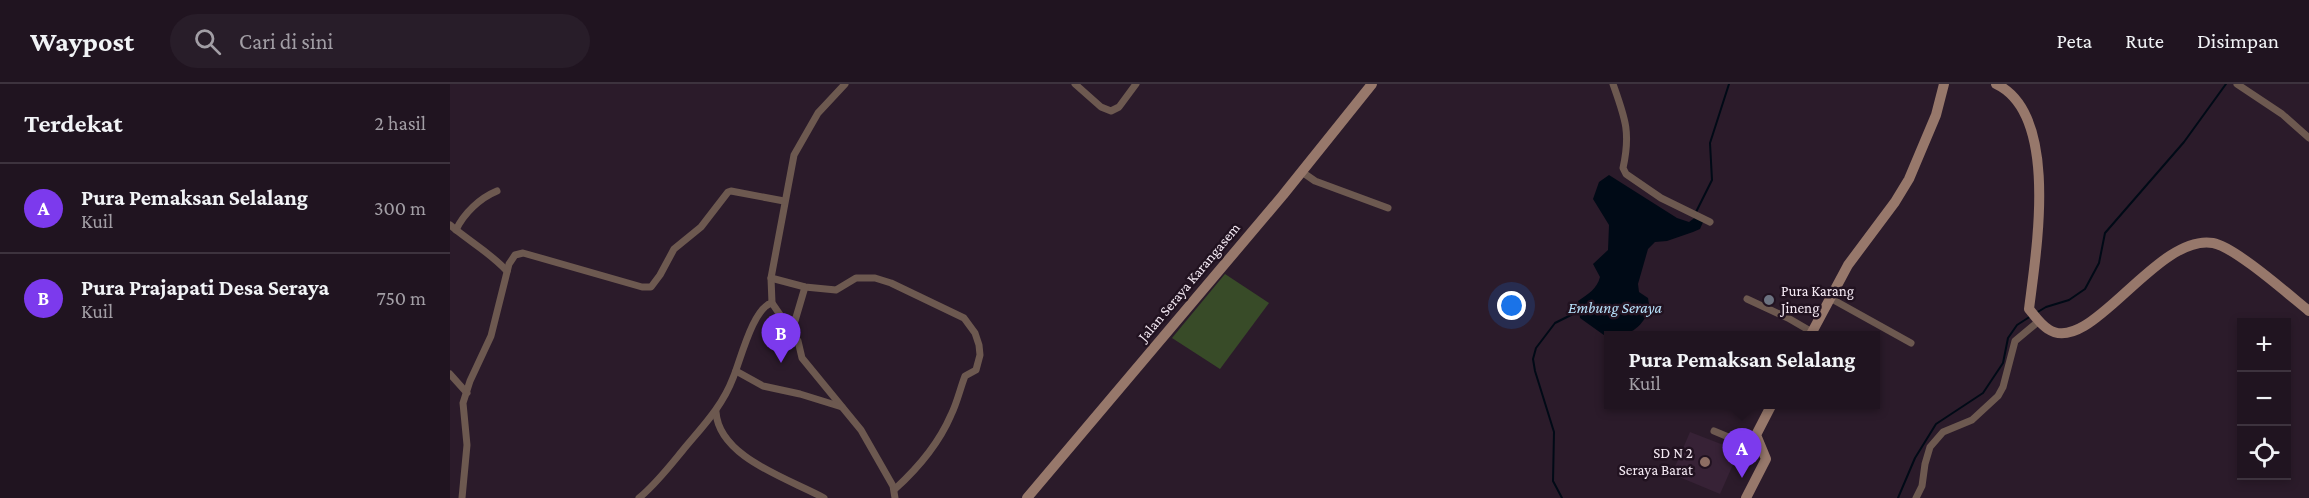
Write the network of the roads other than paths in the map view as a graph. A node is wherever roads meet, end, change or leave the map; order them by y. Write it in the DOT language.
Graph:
graph roads {
  1 [pos="844,84"];
  2 [pos="1075,84"];
  3 [pos="1136,84"];
  4 [pos="1372,84"];
  5 [pos="1612,84"];
  6 [pos="1996,84"];
  7 [pos="1946,85"];
  8 [pos="2238,85"];
  9 [pos="2309,138"];
  10 [pos="1302,172"];
  11 [pos="497,191"];
  12 [pos="784,201"];
  13 [pos="1388,208"];
  14 [pos="1710,222"];
  15 [pos="453,227"];
  16 [pos="507,270"];
  17 [pos="771,278"];
  18 [pos="805,287"];
  19 [pos="1830,298"];
  20 [pos="1747,299"];
  21 [pos="772,303"];
  22 [pos="2309,311"];
  23 [pos="2038,320"];
  24 [pos="792,331"];
  25 [pos="1807,331"];
  26 [pos="1813,331"];
  27 [pos="1911,343"];
  28 [pos="736,371"];
  29 [pos="450,374"];
  30 [pos="467,393"];
  31 [pos="844,408"];
  32 [pos="1770,409"];
  33 [pos="716,412"];
  34 [pos="1714,431"];
  35 [pos="1757,442"];
  36 [pos="895,489"];
  37 [pos="462,498"];
  38 [pos="639,498"];
  39 [pos="824,498"];
  40 [pos="895,498"];
  41 [pos="1027,498"];
  42 [pos="1746,498"];
  43 [pos="1916,498"];
  1 -- 12 [label="street"];
  2 -- 3 [label="street"];
  4 -- 10 [label="street, Jalan Seraya Karangasem"];
  5 -- 14 [label="street"];
  6 -- 23 [label="street"];
  7 -- 19 [label="street"];
  8 -- 9 [label="street"];
  10 -- 13 [label="street"];
  10 -- 41 [label="street, Jalan Seraya Karangasem"];
  11 -- 15 [label="street"];
  12 -- 16 [label="street"];
  12 -- 17 [label="street"];
  15 -- 16 [label="street"];
  16 -- 30 [label="street"];
  17 -- 18 [label="street"];
  17 -- 21 [label="street"];
  18 -- 24 [label="street"];
  18 -- 36 [label="street"];
  19 -- 26 [label="street"];
  19 -- 27 [label="street"];
  20 -- 25 [label="street"];
  21 -- 24 [label="street"];
  21 -- 28 [label="street"];
  22 -- 23 [label="street"];
  23 -- 43 [label="street"];
  24 -- 31 [label="street"];
  28 -- 31 [label="street"];
  28 -- 33 [label="street"];
  29 -- 30 [label="street"];
  30 -- 37 [label="street"];
  31 -- 36 [label="street"];
  32 -- 35 [label="street"];
  33 -- 38 [label="street"];
  33 -- 39 [label="street"];
  34 -- 35 [label="street"];
  35 -- 42 [label="street"];
  36 -- 40 [label="street"];
}
